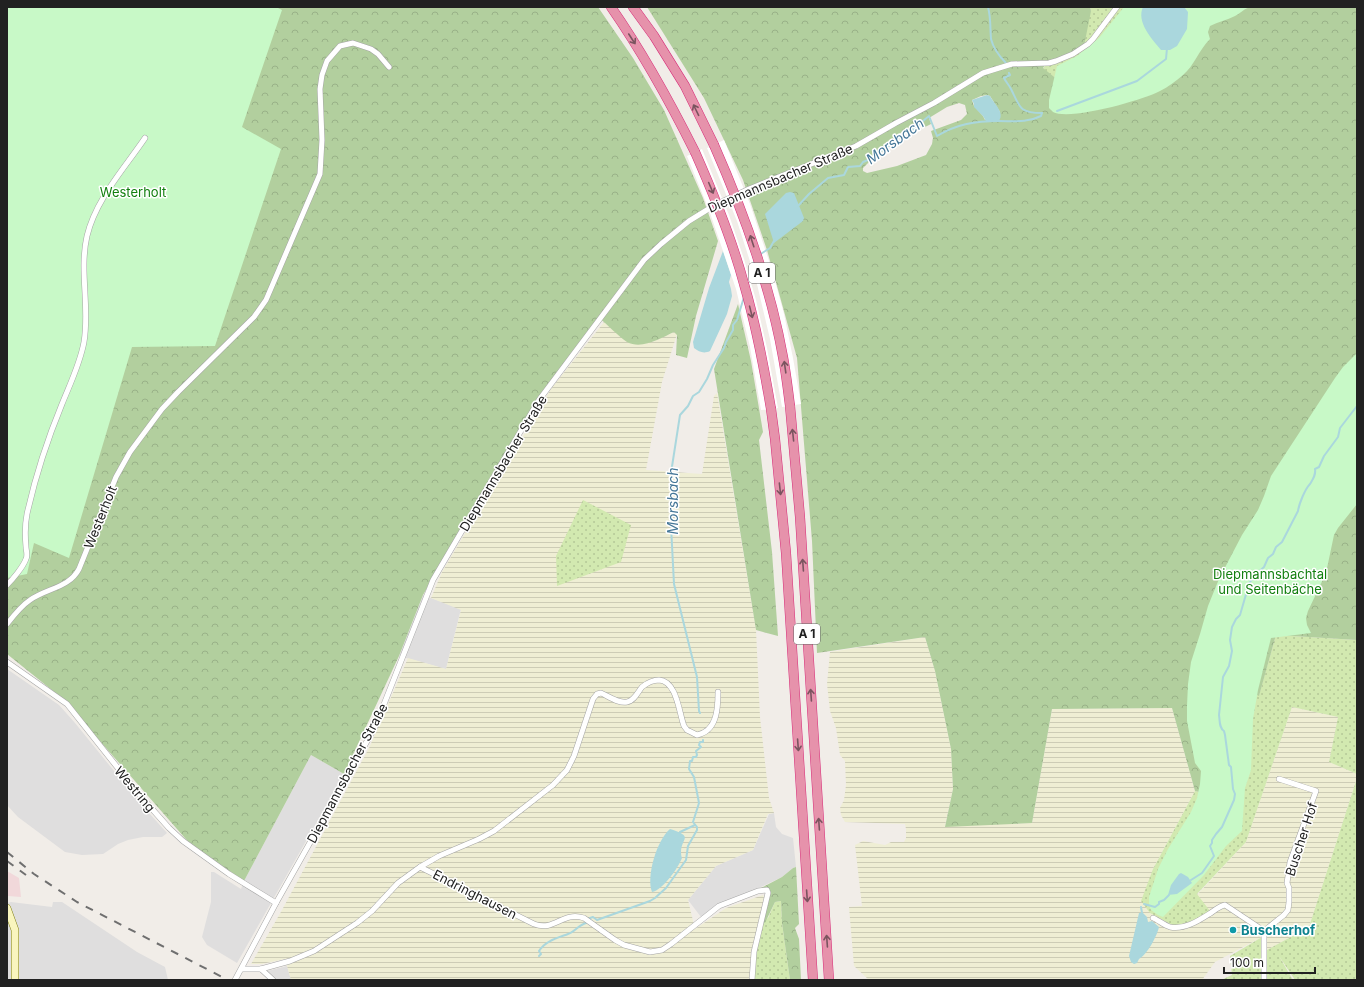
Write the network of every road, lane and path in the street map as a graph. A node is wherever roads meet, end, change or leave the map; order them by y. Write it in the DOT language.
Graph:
graph roads {
  1 [pos="611,7"];
  2 [pos="633,7"];
  3 [pos="1118,7"];
  4 [pos="389,67"];
  5 [pos="145,138"];
  6 [pos="7,585"];
  7 [pos="7,624"];
  8 [pos="7,662"];
  9 [pos="718,692"];
  10 [pos="1279,779"];
  11 [pos="420,866"];
  12 [pos="276,902"];
  13 [pos="7,908"];
  14 [pos="1153,918"];
  15 [pos="1264,931"];
  16 [pos="261,969"];
  17 [pos="240,971"];
  18 [pos="15,980"];
  19 [pos="236,980"];
  20 [pos="273,980"];
  21 [pos="752,980"];
  22 [pos="813,980"];
  23 [pos="829,980"];
  24 [pos="1264,980"];
  1 -- 22 [label="highway, A 1, one-way, bridge"];
  23 -- 2 [label="highway, A 1, one-way, bridge"];
  3 -- 12 [label="street, Diepmannsbacher Straße"];
  4 -- 7 [label="street, Westerholt"];
  5 -- 6 [label="street"];
  8 -- 12 [label="street, Westring"];
  9 -- 11 [label="street, Endringhausen"];
  10 -- 15 [label="street, Buscher Hof"];
  11 -- 16 [label="street"];
  11 -- 21 [label="street, Endringhausen"];
  12 -- 17 [label="street, Diepmannsbacher Straße"];
  13 -- 18 [label="street"];
  14 -- 15 [label="street"];
  15 -- 24 [label="street"];
  16 -- 17 [label="street"];
  16 -- 20 [label="street"];
  17 -- 19 [label="street, Diepmannsbacher Straße"];
}
